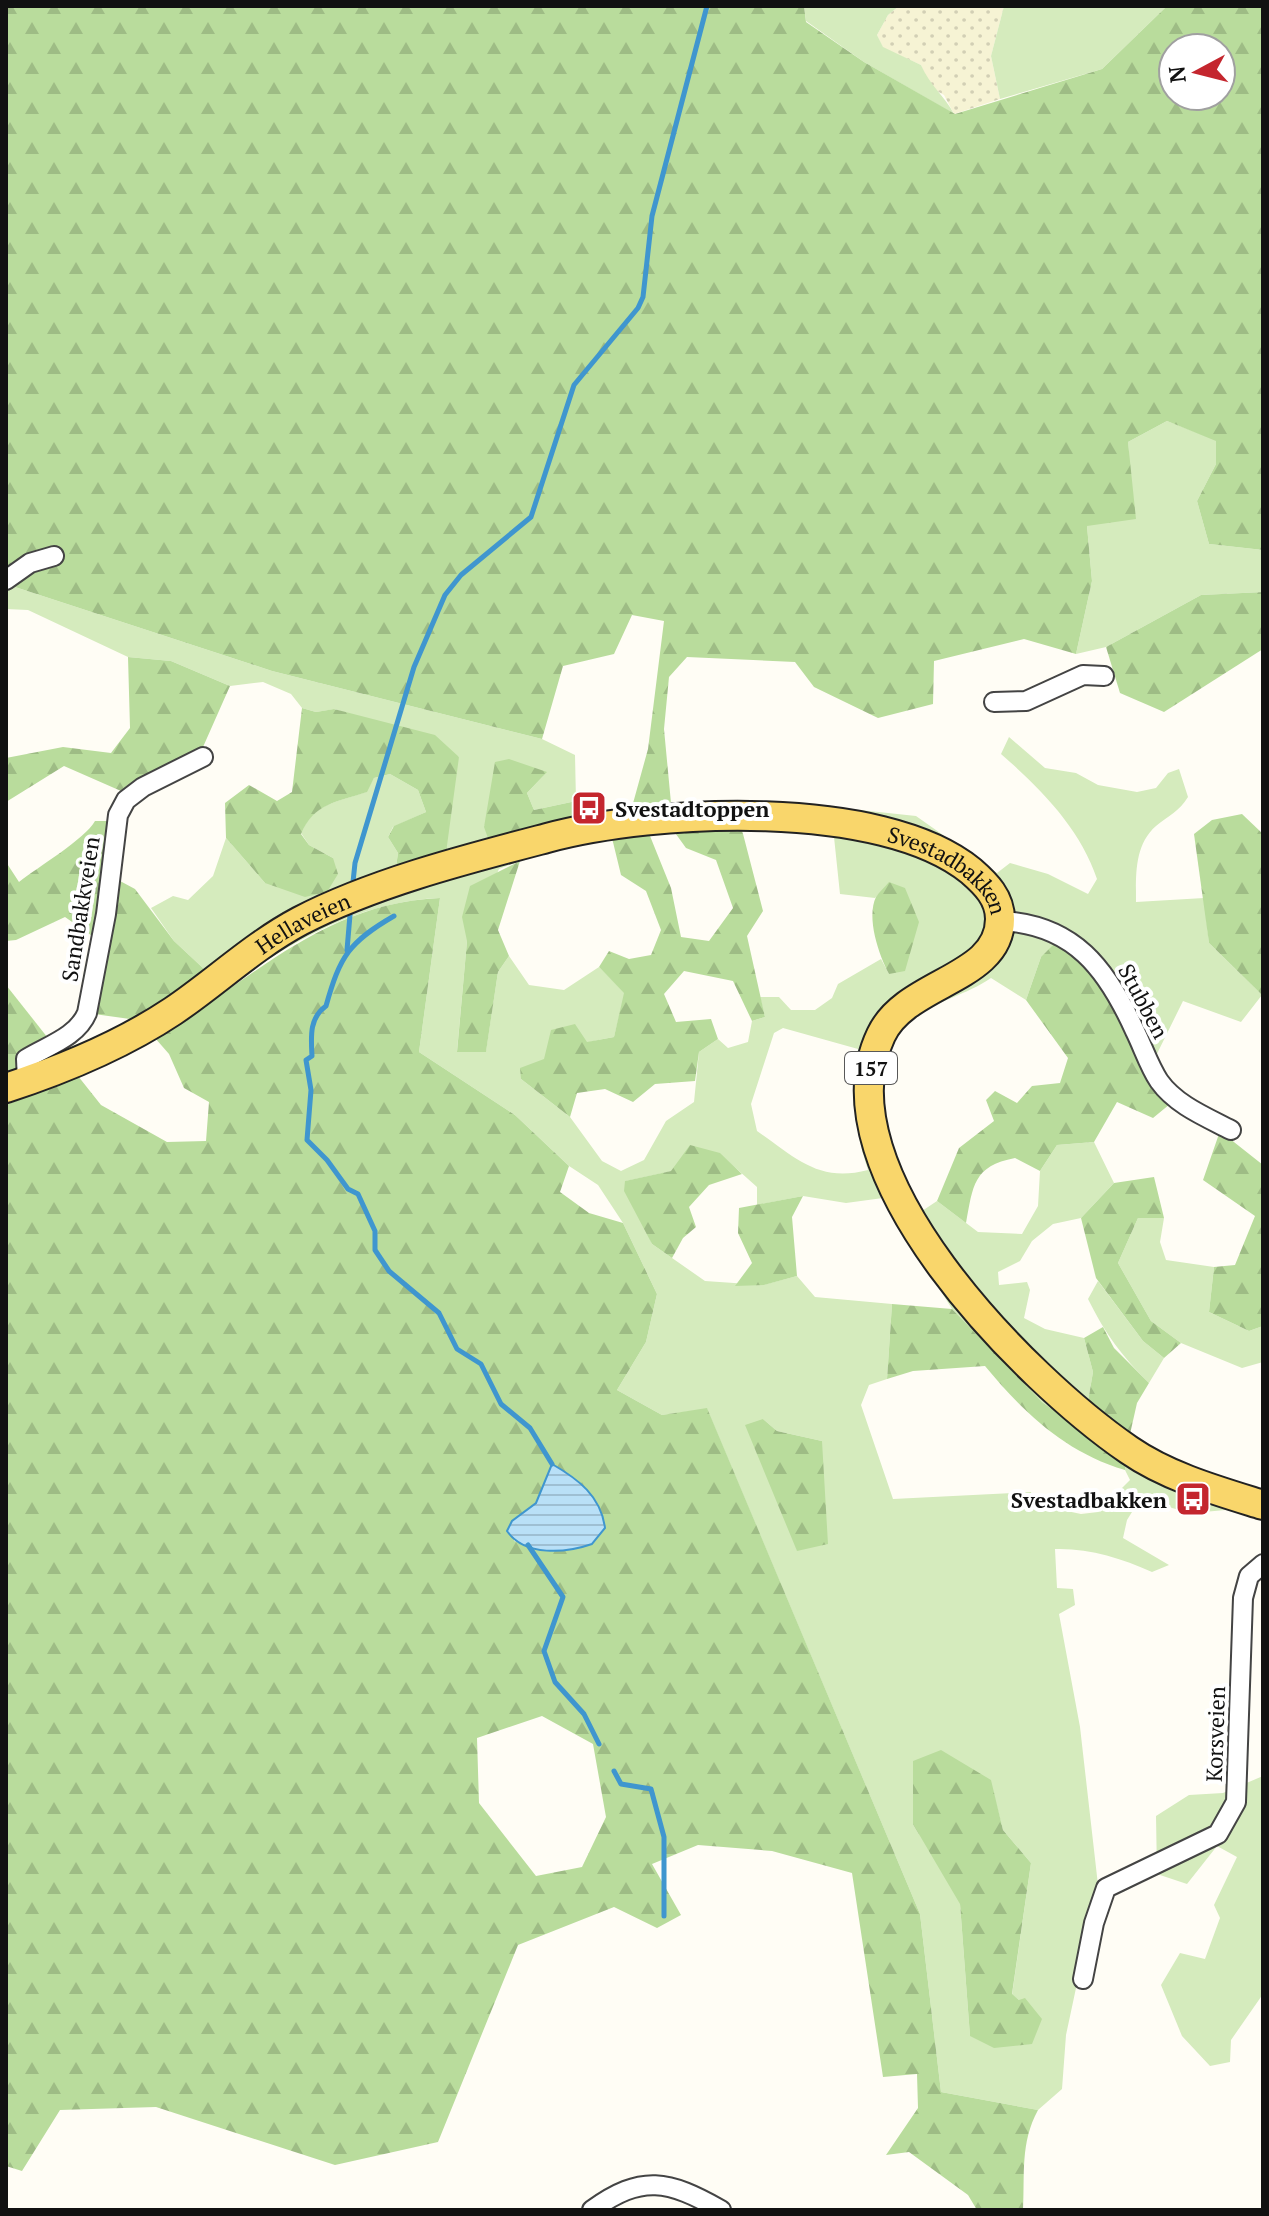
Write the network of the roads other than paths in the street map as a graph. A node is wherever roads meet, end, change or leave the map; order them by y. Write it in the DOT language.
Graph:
graph roads {
  1 [pos="54,556"];
  2 [pos="6,580"];
  3 [pos="1104,676"];
  4 [pos="994,702"];
  5 [pos="203,757"];
  6 [pos="626,821"];
  7 [pos="1000,921"];
  8 [pos="17,1084"];
  9 [pos="1231,1130"];
  10 [pos="1263,1505"];
  11 [pos="1263,1564"];
  12 [pos="1083,1979"];
  13 [pos="592,2210"];
  14 [pos="721,2210"];
  1 -- 2 [label="street"];
  3 -- 4 [label="street"];
  5 -- 8 [label="street, Sandbakkveien"];
  6 -- 7 [label="main road, Svestadbakken"];
  6 -- 8 [label="main road, Hellaveien"];
  7 -- 9 [label="street, Stubben"];
  7 -- 10 [label="main road, Svestadbakken / 157"];
  11 -- 12 [label="street, Korsveien"];
  13 -- 14 [label="street"];
}
